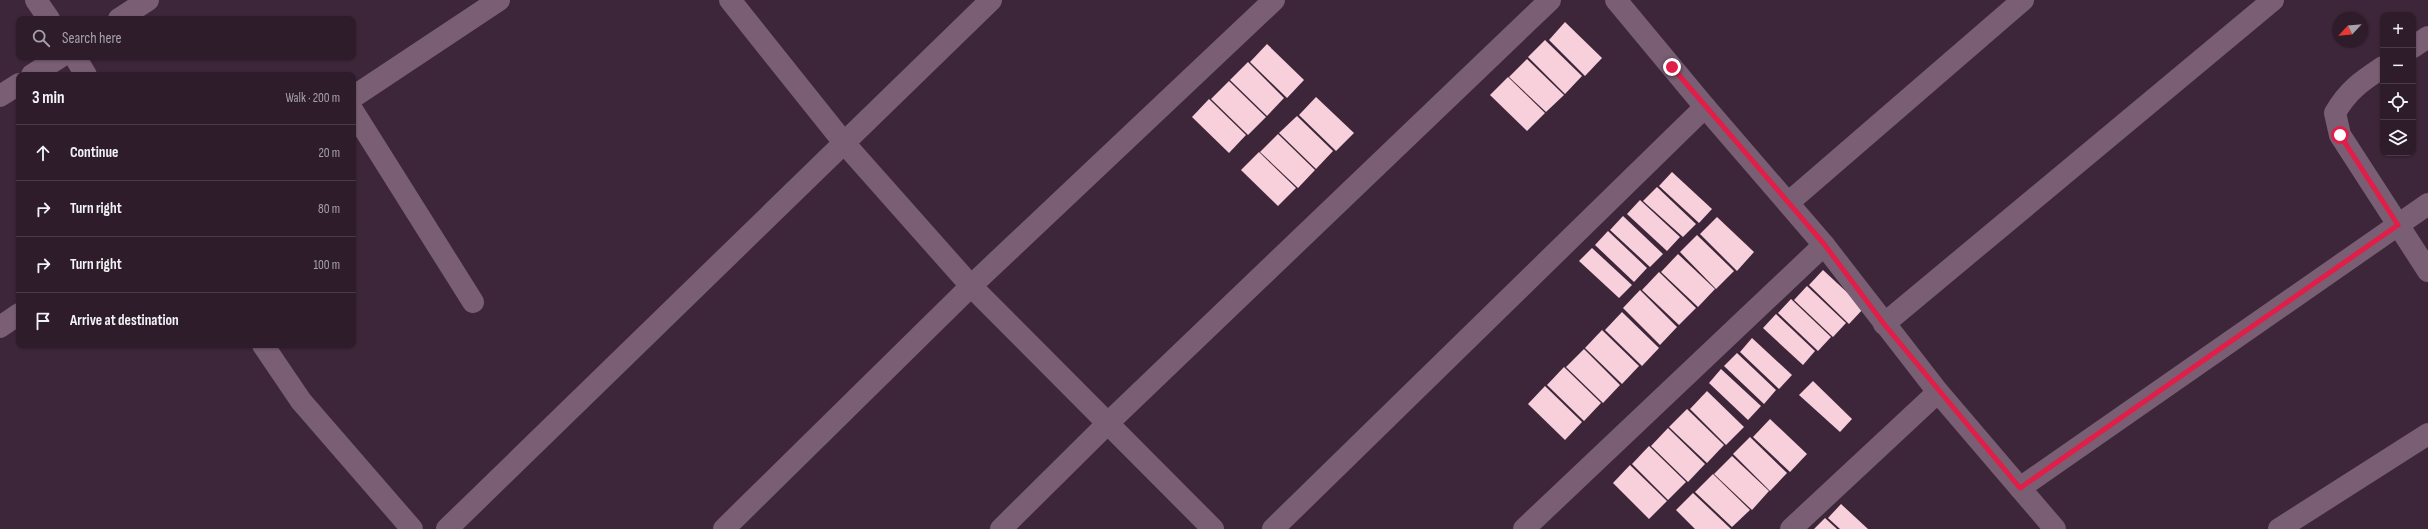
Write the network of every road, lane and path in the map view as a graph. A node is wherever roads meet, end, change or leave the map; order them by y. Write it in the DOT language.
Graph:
graph roads {
  1 [pos="36,0"];
  2 [pos="148,0"];
  3 [pos="499,0"];
  4 [pos="730,0"];
  5 [pos="992,0"];
  6 [pos="1274,0"];
  7 [pos="1550,0"];
  8 [pos="1616,0"];
  9 [pos="2023,0"];
  10 [pos="2273,0"];
  11 [pos="47,16"];
  12 [pos="124,16"];
  13 [pos="2428,37"];
  14 [pos="2416,45"];
  15 [pos="55,60"];
  16 [pos="77,60"];
  17 [pos="2380,69"];
  18 [pos="37,72"];
  19 [pos="84,72"];
  20 [pos="16,86"];
  21 [pos="356,95"];
  22 [pos="0,96"];
  23 [pos="1704,107"];
  24 [pos="356,116"];
  25 [pos="845,144"];
  26 [pos="1788,203"];
  27 [pos="2428,204"];
  28 [pos="2398,225"];
  29 [pos="1824,244"];
  30 [pos="2428,271"];
  31 [pos="971,286"];
  32 [pos="473,302"];
  33 [pos="16,316"];
  34 [pos="1884,324"];
  35 [pos="0,326"];
  36 [pos="265,348"];
  37 [pos="1938,392"];
  38 [pos="1107,424"];
  39 [pos="2428,434"];
  40 [pos="2020,488"];
  41 [pos="412,529"];
  42 [pos="447,529"];
  43 [pos="724,529"];
  44 [pos="1001,529"];
  45 [pos="1213,529"];
  46 [pos="1273,529"];
  47 [pos="1524,529"];
  48 [pos="1791,529"];
  49 [pos="2055,529"];
  50 [pos="2279,529"];
  1 -- 11 [label="street"];
  2 -- 12 [label="street"];
  3 -- 21 [label="street"];
  4 -- 25 [label="street"];
  5 -- 25 [label="street"];
  6 -- 31 [label="street"];
  7 -- 38 [label="street"];
  8 -- 23 [label="street"];
  9 -- 26 [label="street"];
  10 -- 34 [label="street"];
  13 -- 14 [label="street"];
  15 -- 18 [label="street"];
  16 -- 19 [label="street"];
  17 -- 28 [label="street"];
  20 -- 22 [label="street"];
  23 -- 26 [label="street"];
  23 -- 46 [label="street"];
  24 -- 32 [label="street"];
  25 -- 31 [label="street"];
  25 -- 42 [label="street"];
  26 -- 29 [label="street"];
  27 -- 28 [label="street"];
  28 -- 30 [label="street"];
  28 -- 40 [label="street"];
  29 -- 34 [label="street"];
  29 -- 47 [label="street"];
  31 -- 38 [label="street"];
  31 -- 43 [label="street"];
  33 -- 35 [label="street"];
  34 -- 37 [label="street"];
  36 -- 41 [label="street"];
  37 -- 40 [label="street"];
  37 -- 48 [label="street"];
  38 -- 44 [label="street"];
  38 -- 45 [label="street"];
  39 -- 50 [label="street"];
  40 -- 49 [label="street"];
}
